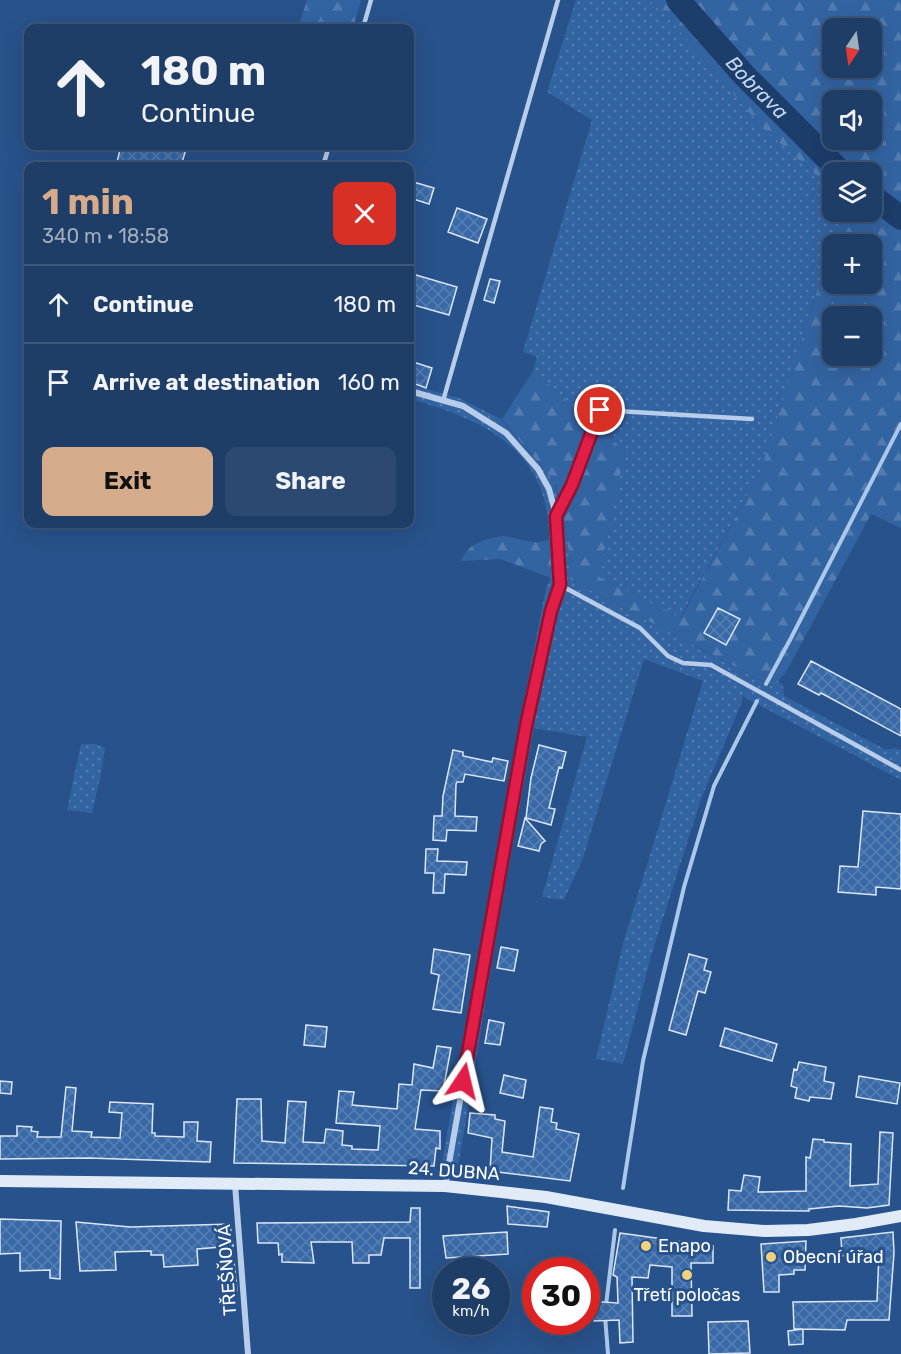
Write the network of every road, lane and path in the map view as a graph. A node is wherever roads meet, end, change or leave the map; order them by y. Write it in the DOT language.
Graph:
graph roads {
  1 [pos="371,0"];
  2 [pos="558,0"];
  3 [pos="364,24"];
  4 [pos="414,392"];
  5 [pos="443,401"];
  6 [pos="752,418"];
  7 [pos="556,516"];
  8 [pos="560,585"];
  9 [pos="901,770"];
  10 [pos="0,1181"];
  11 [pos="235,1184"];
  12 [pos="445,1186"];
  13 [pos="901,1216"];
  14 [pos="248,1354"];
  1 -- 3 [label="lane"];
  2 -- 5 [label="lane"];
  4 -- 5 [label="street"];
  5 -- 7 [label="street"];
  6 -- 7 [label="lane"];
  7 -- 8 [label="street"];
  8 -- 9 [label="lane"];
  8 -- 12 [label="street"];
  10 -- 11 [label="main road, 24. DUBNA"];
  11 -- 12 [label="main road, 24. DUBNA"];
  11 -- 14 [label="street, TŘEŠŇOVÁ"];
  12 -- 13 [label="main road, 24. DUBNA"];
}
